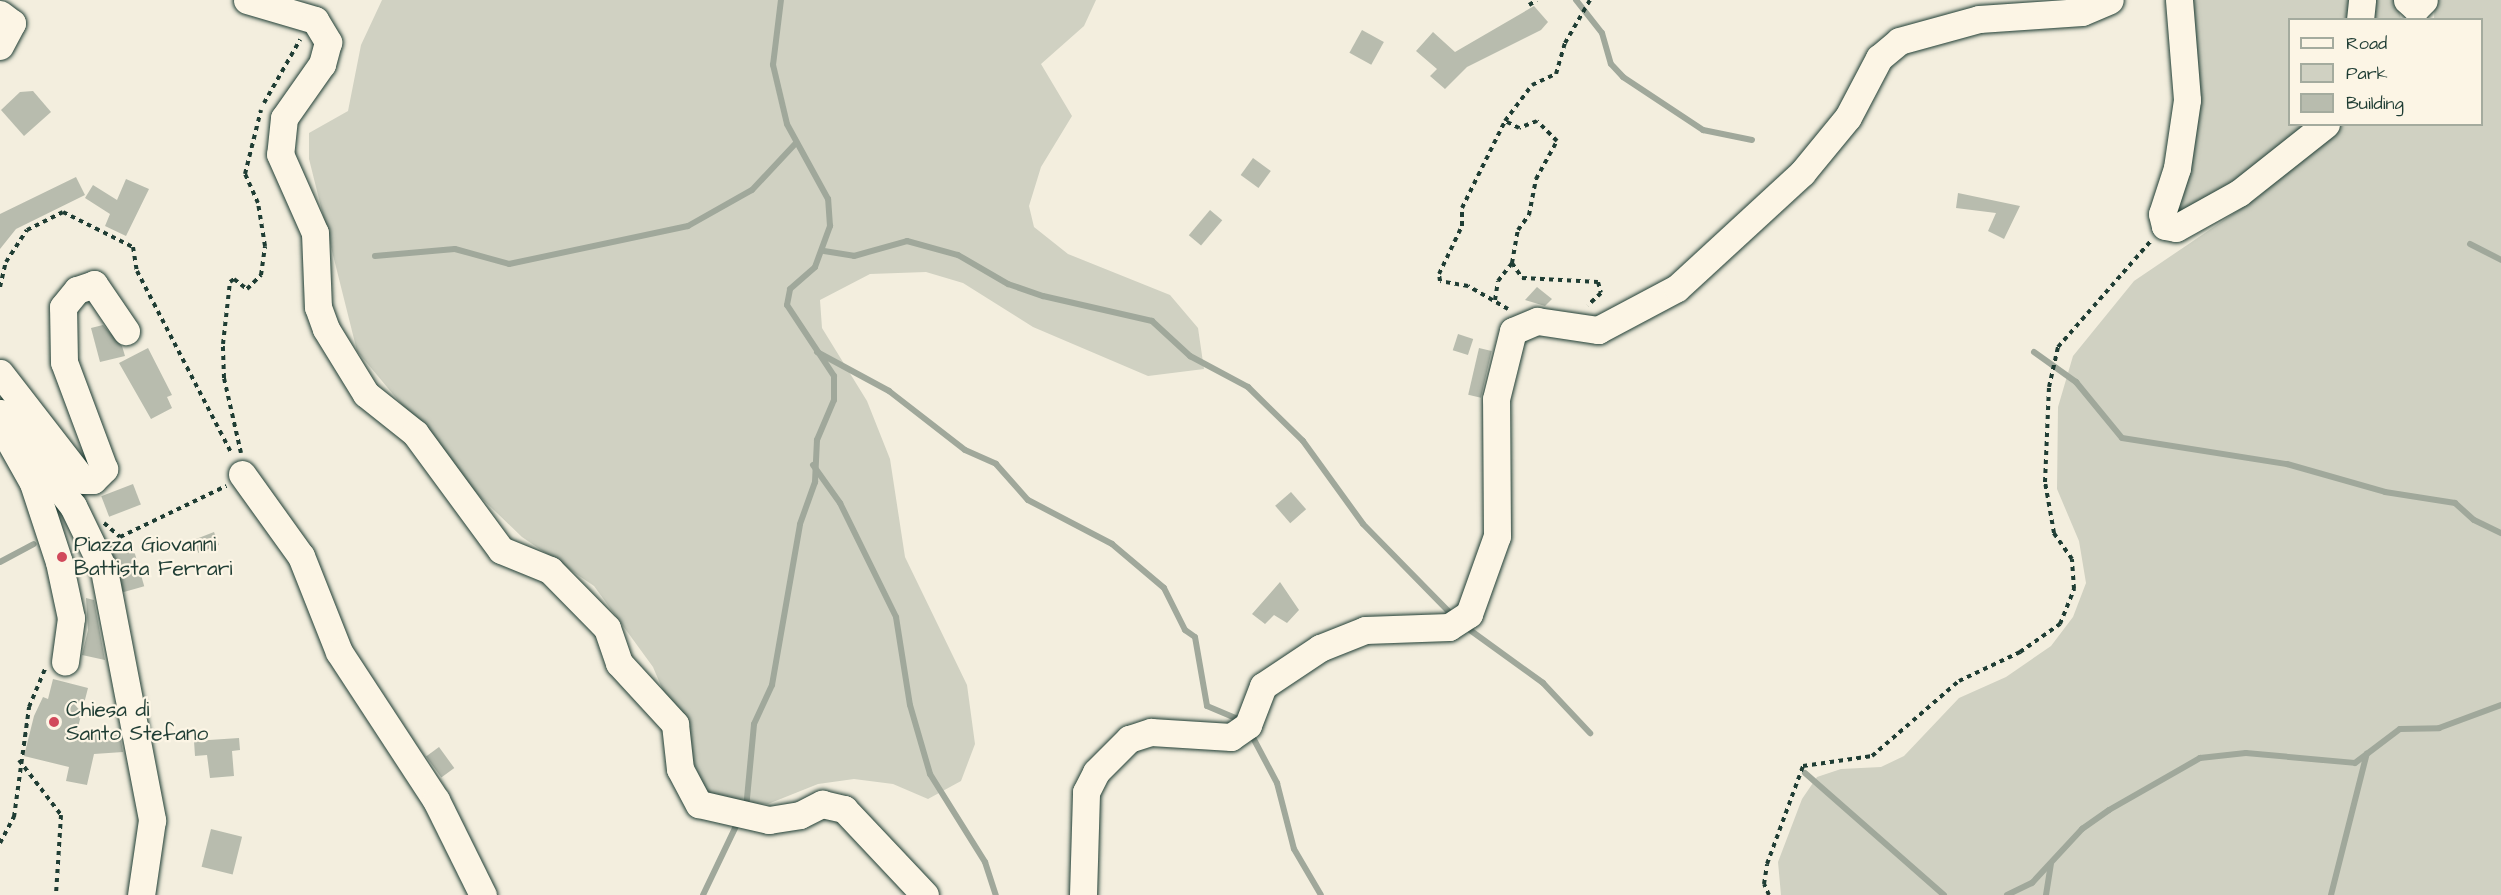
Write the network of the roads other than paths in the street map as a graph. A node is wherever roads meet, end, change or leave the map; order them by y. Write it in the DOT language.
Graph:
graph roads {
  1 [pos="246,0"];
  2 [pos="2110,0"];
  3 [pos="2179,0"];
  4 [pos="2362,0"];
  5 [pos="2407,0"];
  6 [pos="2424,0"];
  7 [pos="7,10"];
  8 [pos="2360,18"];
  9 [pos="0,46"];
  10 [pos="2323,126"];
  11 [pos="126,331"];
  12 [pos="0,374"];
  13 [pos="1,422"];
  14 [pos="246,482"];
  15 [pos="57,661"];
  16 [pos="141,895"];
  17 [pos="483,895"];
  18 [pos="925,895"];
  19 [pos="1083,895"];
  1 -- 18 [label="street"];
  2 -- 19 [label="street"];
  3 -- 10 [label="street"];
  4 -- 8 [label="street"];
  5 -- 6 [label="street"];
  7 -- 9 [label="street"];
  11 -- 12 [label="street"];
  13 -- 15 [label="street"];
  13 -- 16 [label="street"];
  14 -- 17 [label="street"];
}
